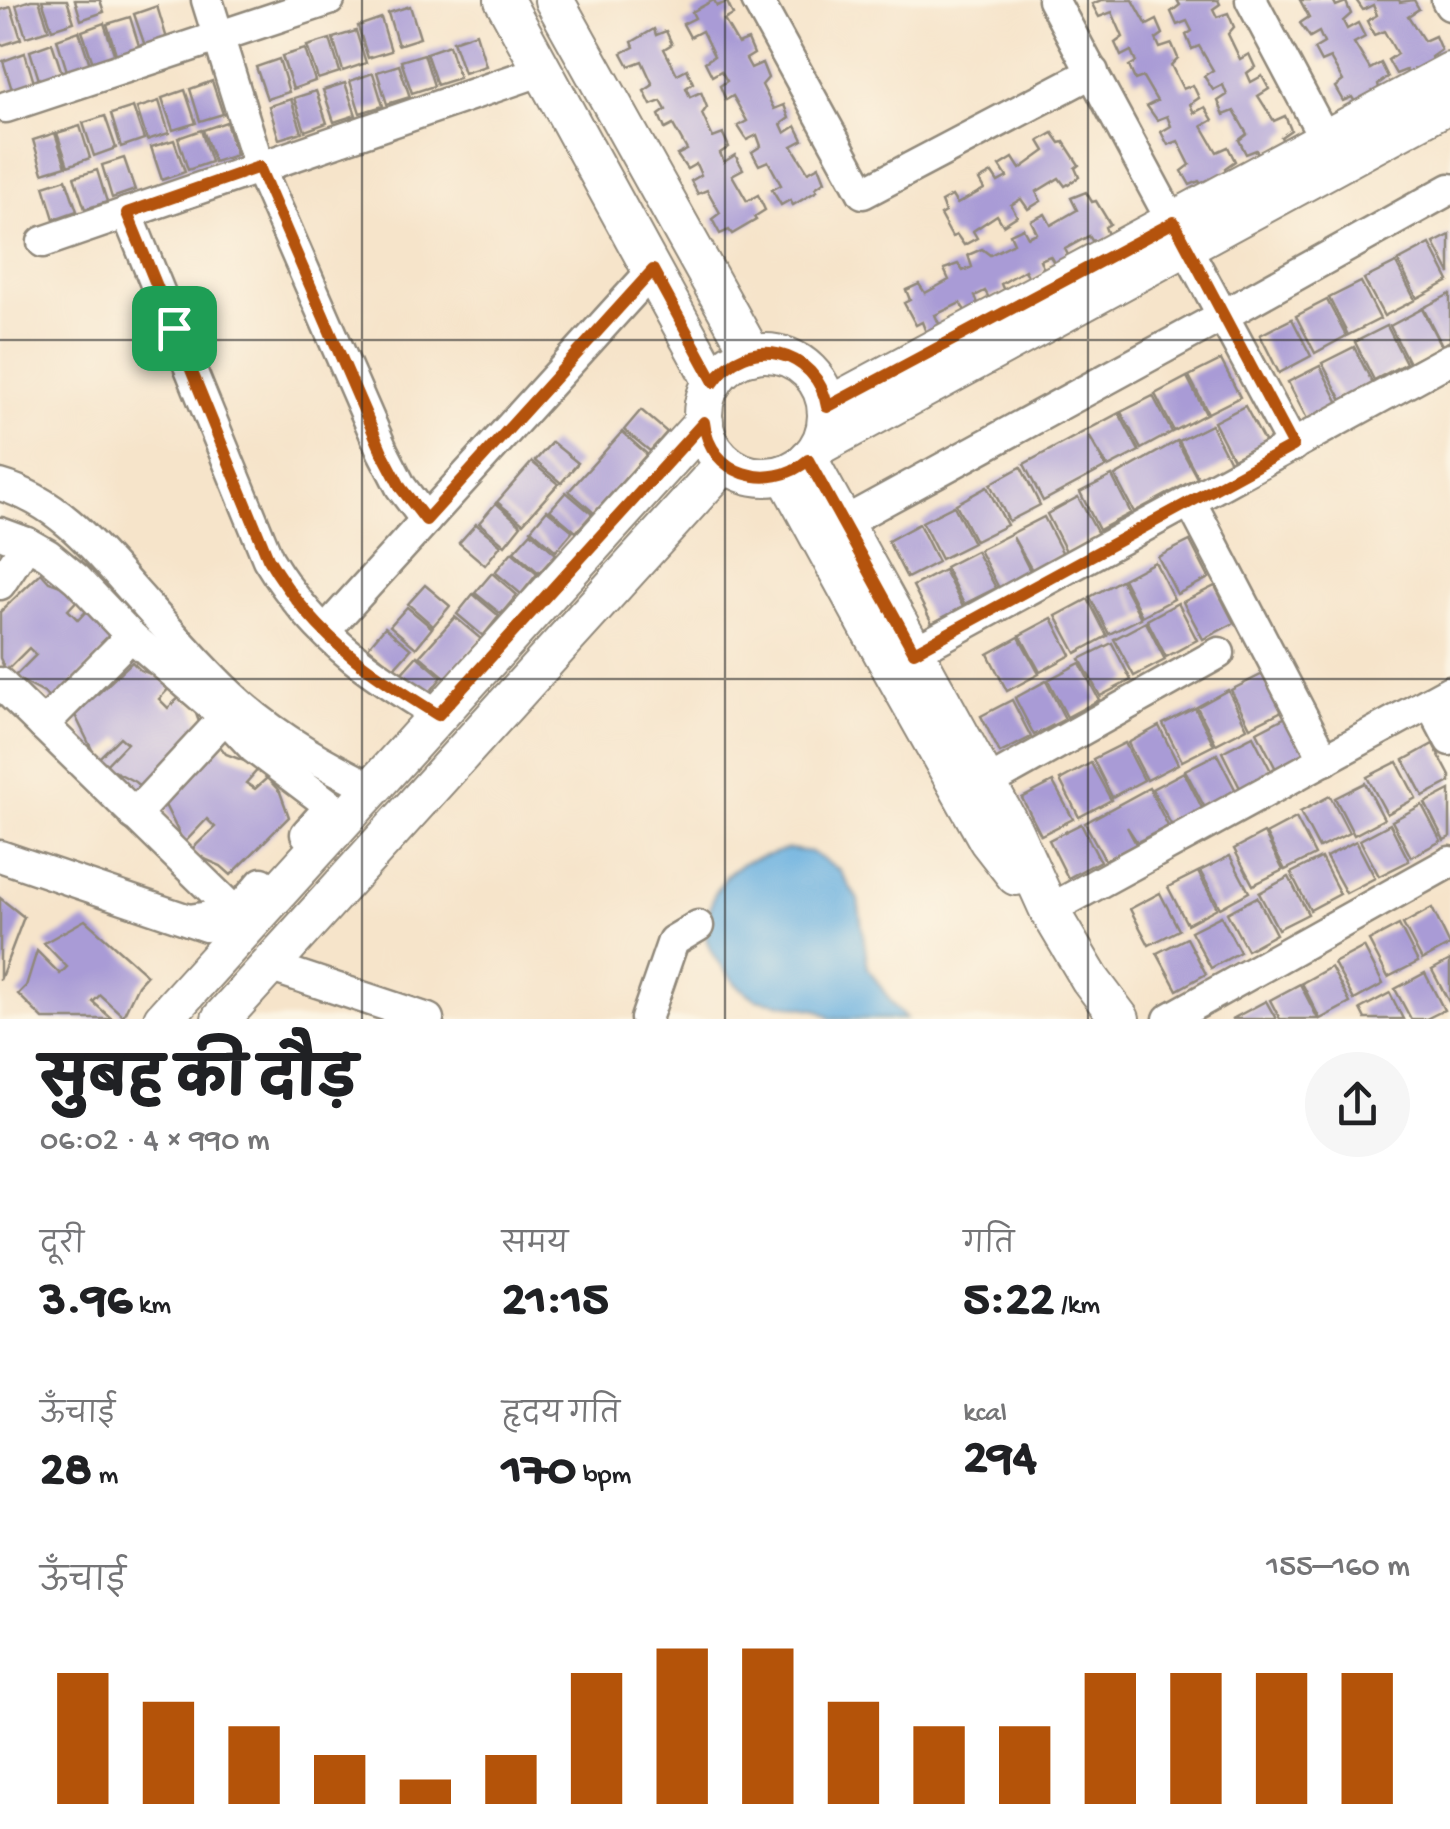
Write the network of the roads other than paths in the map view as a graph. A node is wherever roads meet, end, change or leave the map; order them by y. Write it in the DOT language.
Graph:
graph roads {
  1 [pos="206,0"];
  2 [pos="330,0"];
  3 [pos="504,0"];
  4 [pos="757,0"];
  5 [pos="1053,0"];
  6 [pos="1251,0"];
  7 [pos="564,4"];
  8 [pos="218,37"];
  9 [pos="543,70"];
  10 [pos="1092,72"];
  11 [pos="1450,72"];
  12 [pos="1450,103"];
  13 [pos="6,107"];
  14 [pos="1325,140"];
  15 [pos="259,167"];
  16 [pos="1450,189"];
  17 [pos="127,213"];
  18 [pos="1180,233"];
  19 [pos="42,242"];
  20 [pos="653,270"];
  21 [pos="1224,315"];
  22 [pos="752,354"];
  23 [pos="1450,359"];
  24 [pos="714,382"];
  25 [pos="827,407"];
  26 [pos="704,422"];
  27 [pos="1293,446"];
  28 [pos="804,459"];
  29 [pos="725,463"];
  30 [pos="0,485"];
  31 [pos="1190,501"];
  32 [pos="426,520"];
  33 [pos="843,523"];
  34 [pos="13,538"];
  35 [pos="0,584"];
  36 [pos="325,631"];
  37 [pos="131,636"];
  38 [pos="914,652"];
  39 [pos="1219,652"];
  40 [pos="0,683"];
  41 [pos="1440,697"];
  42 [pos="438,715"];
  43 [pos="226,717"];
  44 [pos="44,725"];
  45 [pos="1450,740"];
  46 [pos="1325,760"];
  47 [pos="987,783"];
  48 [pos="372,788"];
  49 [pos="134,816"];
  50 [pos="0,856"];
  51 [pos="1450,862"];
  52 [pos="1048,910"];
  53 [pos="237,925"];
  54 [pos="698,926"];
  55 [pos="269,966"];
  56 [pos="163,1019"];
  57 [pos="221,1019"];
  58 [pos="428,1019"];
  59 [pos="646,1019"];
  60 [pos="1120,1019"];
  61 [pos="1169,1019"];
  1 -- 8 [label="street"];
  2 -- 8 [label="street"];
  3 -- 9 [label="street"];
  4 -- 10 [label="street"];
  5 -- 10 [label="street"];
  6 -- 14 [label="street"];
  7 -- 22 [label="street"];
  8 -- 13 [label="street"];
  8 -- 15 [label="street"];
  9 -- 15 [label="street"];
  9 -- 20 [label="street"];
  10 -- 18 [label="street"];
  11 -- 14 [label="street"];
  12 -- 18 [label="street"];
  14 -- 18 [label="street"];
  15 -- 17 [label="street"];
  15 -- 32 [label="street"];
  16 -- 21 [label="street"];
  17 -- 19 [label="street"];
  17 -- 36 [label="street"];
  18 -- 21 [label="street"];
  18 -- 25 [label="street"];
  18 -- 28 [label="street"];
  20 -- 24 [label="street"];
  20 -- 32 [label="street"];
  21 -- 27 [label="street"];
  21 -- 33 [label="street"];
  22 -- 24 [label="street"];
  22 -- 25 [label="street"];
  23 -- 27 [label="street"];
  24 -- 26 [label="street"];
  25 -- 28 [label="street"];
  26 -- 29 [label="street"];
  26 -- 42 [label="street"];
  27 -- 31 [label="street"];
  28 -- 29 [label="street"];
  28 -- 33 [label="street"];
  28 -- 52 [label="street"];
  29 -- 55 [label="street"];
  30 -- 48 [label="street"];
  31 -- 38 [label="street"];
  31 -- 46 [label="street"];
  32 -- 36 [label="street"];
  33 -- 38 [label="street"];
  34 -- 35 [label="street"];
  34 -- 37 [label="street"];
  36 -- 42 [label="street"];
  37 -- 43 [label="street"];
  37 -- 44 [label="street"];
  38 -- 47 [label="street"];
  39 -- 47 [label="street"];
  40 -- 44 [label="street"];
  41 -- 45 [label="street"];
  41 -- 46 [label="street"];
  42 -- 48 [label="street"];
  43 -- 49 [label="street"];
  43 -- 53 [label="street"];
  44 -- 49 [label="street"];
  46 -- 52 [label="street"];
  47 -- 52 [label="street"];
  48 -- 53 [label="street"];
  49 -- 53 [label="street"];
  50 -- 53 [label="street"];
  51 -- 61 [label="street"];
  52 -- 60 [label="street"];
  53 -- 56 [label="street"];
  54 -- 59 [label="street"];
  55 -- 57 [label="street"];
  55 -- 58 [label="street"];
}
